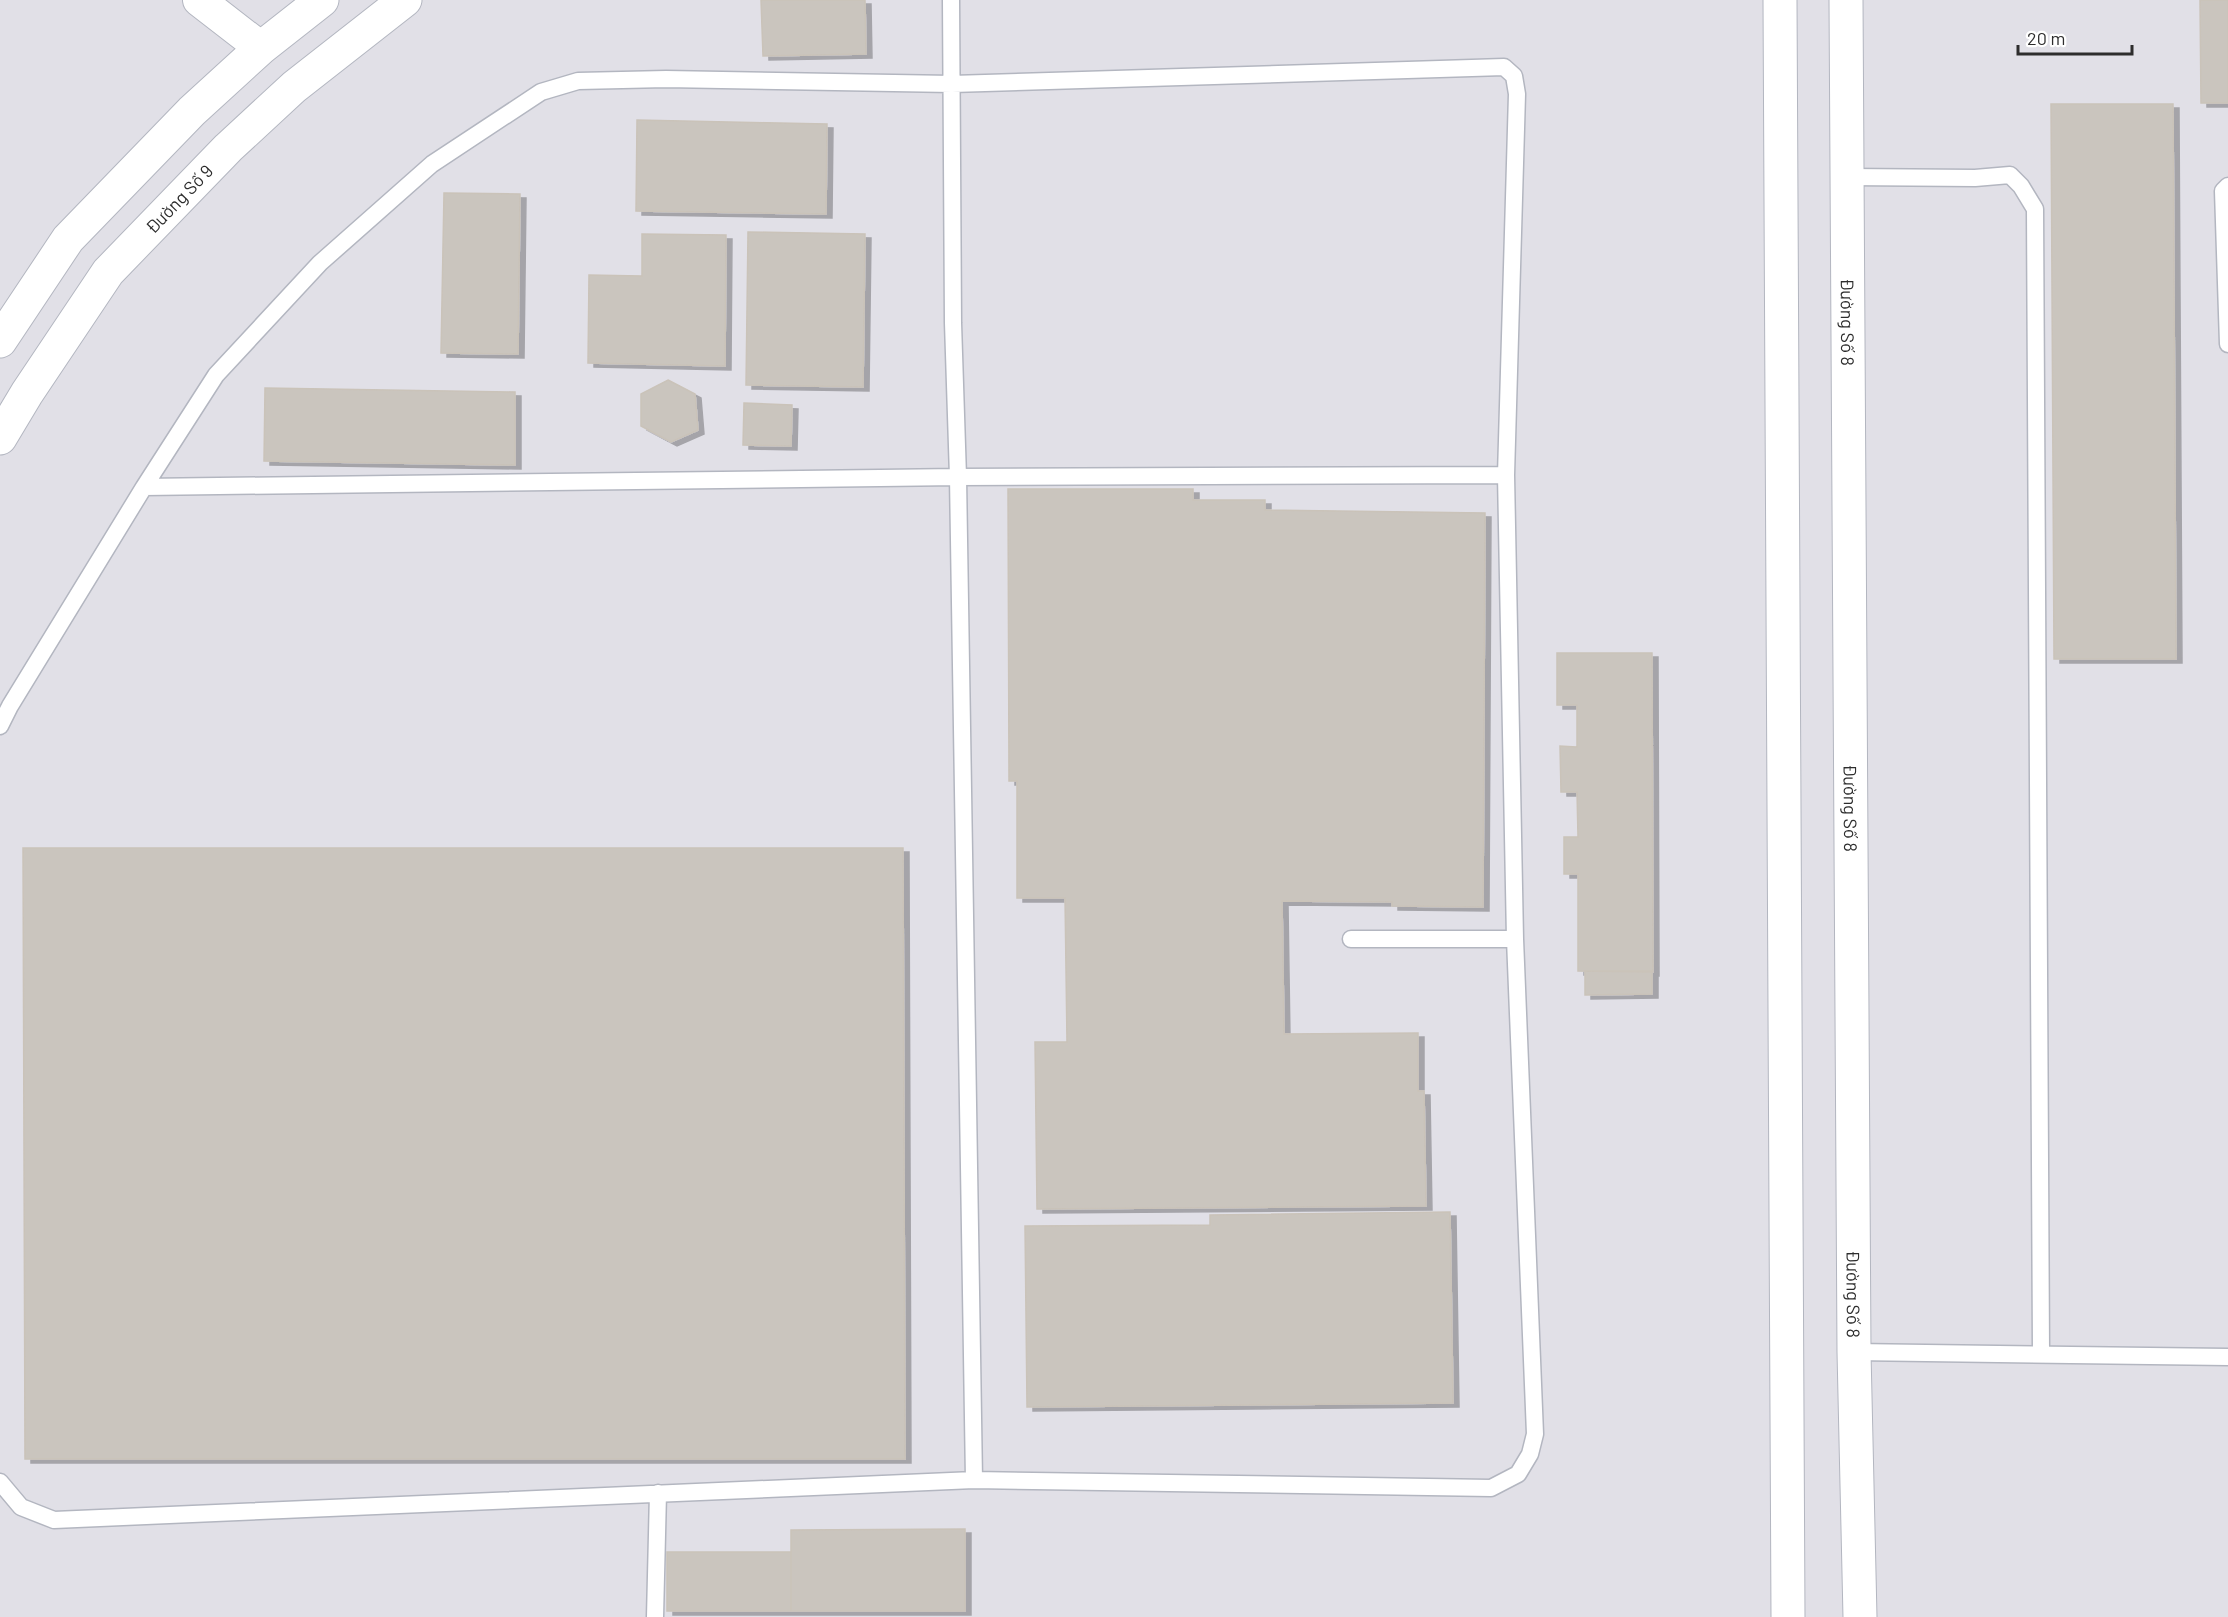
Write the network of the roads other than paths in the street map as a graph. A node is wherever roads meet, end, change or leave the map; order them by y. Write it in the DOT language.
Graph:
graph roads {
  1 [pos="199,0"];
  2 [pos="322,0"];
  3 [pos="405,0"];
  4 [pos="951,0"];
  5 [pos="1780,0"];
  6 [pos="1846,0"];
  7 [pos="261,48"];
  8 [pos="952,84"];
  9 [pos="1847,177"];
  10 [pos="2228,186"];
  11 [pos="0,341"];
  12 [pos="2228,344"];
  13 [pos="0,438"];
  14 [pos="1506,475"];
  15 [pos="958,477"];
  16 [pos="144,487"];
  17 [pos="0,726"];
  18 [pos="1351,939"];
  19 [pos="1515,939"];
  20 [pos="1854,1352"];
  21 [pos="2041,1353"];
  22 [pos="2228,1357"];
  23 [pos="974,1480"];
  24 [pos="0,1482"];
  25 [pos="658,1494"];
  26 [pos="656,1617"];
  27 [pos="1788,1617"];
  28 [pos="1860,1617"];
  1 -- 7 [label="street"];
  2 -- 7 [label="street"];
  3 -- 13 [label="street, Đường Số 9"];
  4 -- 8 [label="lane"];
  5 -- 27 [label="street"];
  6 -- 9 [label="street, Đường Số 8"];
  7 -- 11 [label="street"];
  8 -- 14 [label="lane"];
  8 -- 15 [label="lane"];
  8 -- 16 [label="lane"];
  9 -- 20 [label="street, Đường Số 8"];
  9 -- 21 [label="lane"];
  10 -- 12 [label="lane"];
  14 -- 15 [label="lane"];
  14 -- 19 [label="lane"];
  15 -- 16 [label="lane"];
  15 -- 23 [label="lane"];
  16 -- 17 [label="lane"];
  18 -- 19 [label="lane"];
  19 -- 23 [label="lane"];
  20 -- 21 [label="lane"];
  20 -- 28 [label="street, Đường Số 8"];
  21 -- 22 [label="lane"];
  23 -- 25 [label="lane"];
  24 -- 25 [label="lane"];
  25 -- 26 [label="lane"];
}
